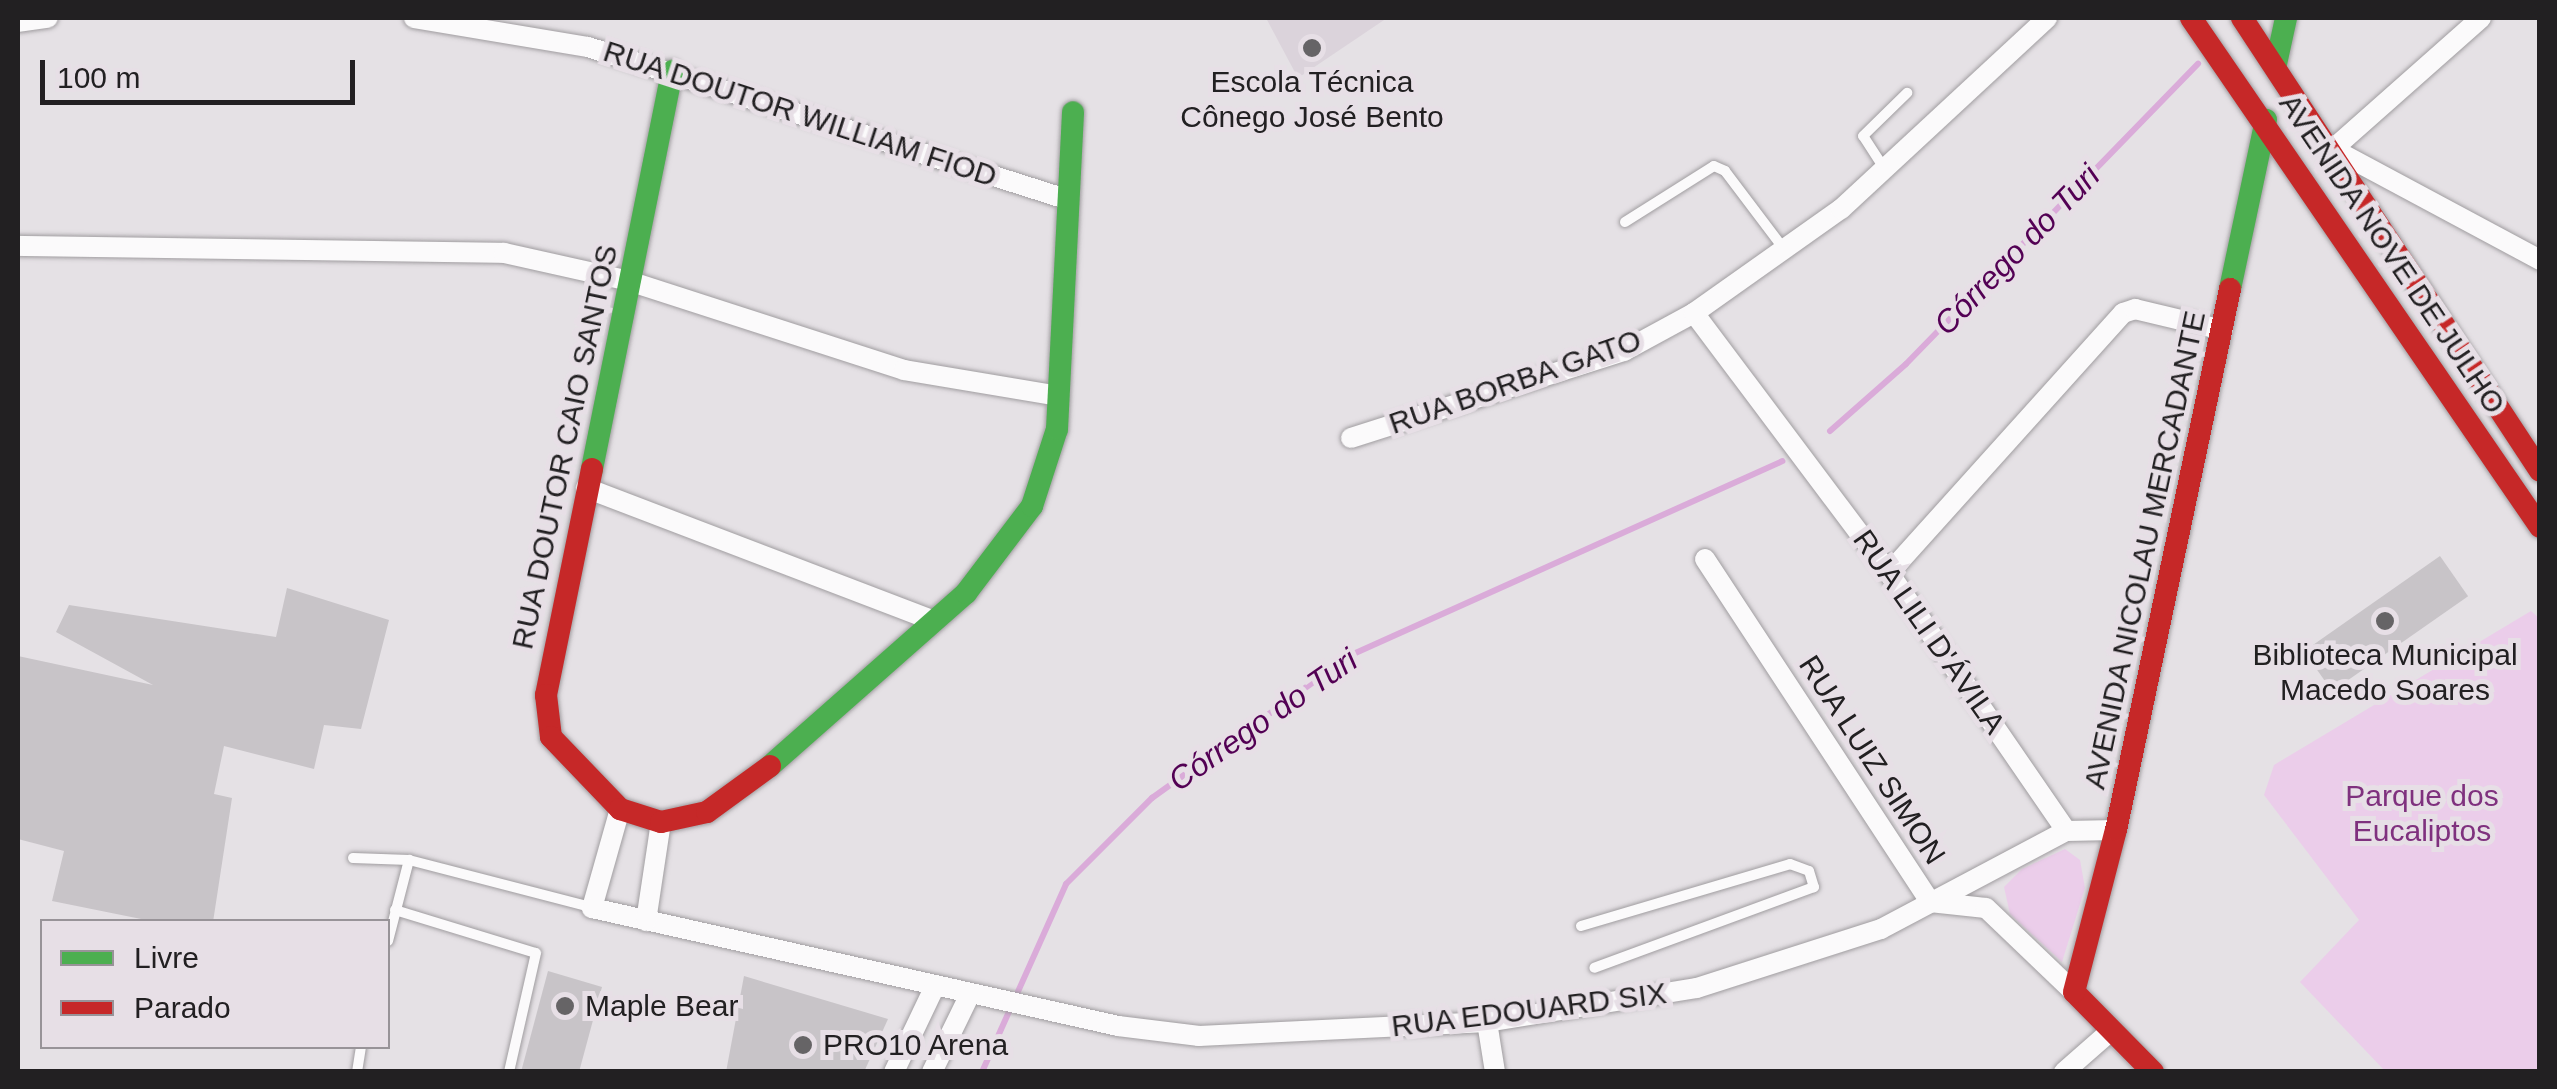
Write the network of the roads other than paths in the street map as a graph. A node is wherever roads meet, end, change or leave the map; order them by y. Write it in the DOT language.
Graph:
graph roads {
  1 [pos="48,18"];
  2 [pos="414,18"];
  3 [pos="2047,18"];
  4 [pos="2191,18"];
  5 [pos="2242,18"];
  6 [pos="2286,18"];
  7 [pos="2482,18"];
  8 [pos="18,22"];
  9 [pos="2276,64"];
  10 [pos="672,71"];
  11 [pos="1907,94"];
  12 [pos="1073,112"];
  13 [pos="2266,120"];
  14 [pos="2333,149"];
  15 [pos="1884,168"];
  16 [pos="1066,199"];
  17 [pos="1625,222"];
  18 [pos="18,246"];
  19 [pos="1784,249"];
  20 [pos="2540,260"];
  21 [pos="630,281"];
  22 [pos="1694,313"];
  23 [pos="2223,330"];
  24 [pos="1058,396"];
  25 [pos="1350,438"];
  26 [pos="2538,461"];
  27 [pos="2501,468"];
  28 [pos="586,488"];
  29 [pos="2540,527"];
  30 [pos="1705,559"];
  31 [pos="1890,574"];
  32 [pos="935,621"];
  33 [pos="620,809"];
  34 [pos="661,822"];
  35 [pos="2116,830"];
  36 [pos="2066,831"];
  37 [pos="352,858"];
  38 [pos="409,860"];
  39 [pos="1995,869"];
  40 [pos="1930,902"];
  41 [pos="592,908"];
  42 [pos="1986,908"];
  43 [pos="395,910"];
  44 [pos="646,921"];
  45 [pos="1581,926"];
  46 [pos="390,932"];
  47 [pos="1594,968"];
  48 [pos="935,986"];
  49 [pos="2074,992"];
  50 [pos="970,994"];
  51 [pos="1486,1022"];
  52 [pos="2112,1030"];
  53 [pos="509,1072"];
  54 [pos="894,1072"];
  55 [pos="932,1072"];
  56 [pos="1495,1072"];
  57 [pos="2064,1072"];
  58 [pos="2153,1072"];
  1 -- 8 [label="street"];
  2 -- 10 [label="street, RUA DOUTOR WILLIAM FIOD"];
  3 -- 15 [label="street, RUA BORBA GATO"];
  4 -- 13 [label="main road, AVENIDA NOVE DE JULHO"];
  5 -- 9 [label="main road, AVENIDA NOVE DE JULHO"];
  6 -- 9 [label="main road"];
  7 -- 14 [label="street"];
  9 -- 14 [label="main road, AVENIDA NOVE DE JULHO"];
  10 -- 16 [label="street, RUA DOUTOR WILLIAM FIOD"];
  10 -- 21 [label="main road, RUA DOUTOR CAIO SANTOS"];
  11 -- 15 [label="lane"];
  12 -- 16 [label="main road"];
  13 -- 23 [label="main road, AVENIDA NICOLAU MERCADANTE"];
  13 -- 27 [label="main road, AVENIDA NOVE DE JULHO"];
  14 -- 20 [label="street"];
  14 -- 26 [label="main road, AVENIDA NOVE DE JULHO"];
  15 -- 19 [label="street, RUA BORBA GATO"];
  16 -- 24 [label="main road"];
  17 -- 19 [label="lane"];
  18 -- 21 [label="street"];
  19 -- 22 [label="street, RUA BORBA GATO"];
  21 -- 24 [label="street"];
  21 -- 28 [label="main road, RUA DOUTOR CAIO SANTOS"];
  22 -- 25 [label="street, RUA BORBA GATO"];
  22 -- 31 [label="street, RUA LILI D'ÁVILA"];
  23 -- 31 [label="street"];
  23 -- 35 [label="main road, AVENIDA NICOLAU MERCADANTE"];
  24 -- 32 [label="main road"];
  26 -- 27 [label="main road"];
  27 -- 29 [label="main road, AVENIDA NOVE DE JULHO"];
  28 -- 32 [label="street"];
  28 -- 33 [label="main road, RUA DOUTOR CAIO SANTOS"];
  30 -- 40 [label="street, RUA LUIZ SIMON"];
  31 -- 36 [label="street, RUA LILI D'ÁVILA"];
  32 -- 34 [label="main road"];
  33 -- 34 [label="main road"];
  33 -- 41 [label="street"];
  34 -- 44 [label="street"];
  35 -- 36 [label="street"];
  35 -- 49 [label="main road, AVENIDA NICOLAU MERCADANTE"];
  36 -- 39 [label="street, RUA EDOUARD SIX"];
  37 -- 38 [label="lane"];
  38 -- 41 [label="lane"];
  38 -- 43 [label="lane"];
  39 -- 40 [label="street, RUA EDOUARD SIX"];
  39 -- 42 [label="street"];
  40 -- 42 [label="street, RUA LUIZ SIMON"];
  40 -- 51 [label="street, RUA EDOUARD SIX"];
  41 -- 44 [label="street, RUA EDOUARD SIX"];
  42 -- 49 [label="street"];
  43 -- 46 [label="lane"];
  43 -- 53 [label="lane"];
  44 -- 48 [label="street, RUA EDOUARD SIX"];
  45 -- 47 [label="lane"];
  48 -- 50 [label="street, RUA EDOUARD SIX"];
  48 -- 54 [label="street"];
  49 -- 52 [label="main road"];
  50 -- 51 [label="street, RUA EDOUARD SIX"];
  50 -- 55 [label="street"];
  51 -- 56 [label="street"];
  52 -- 57 [label="street"];
  52 -- 58 [label="main road"];
}
